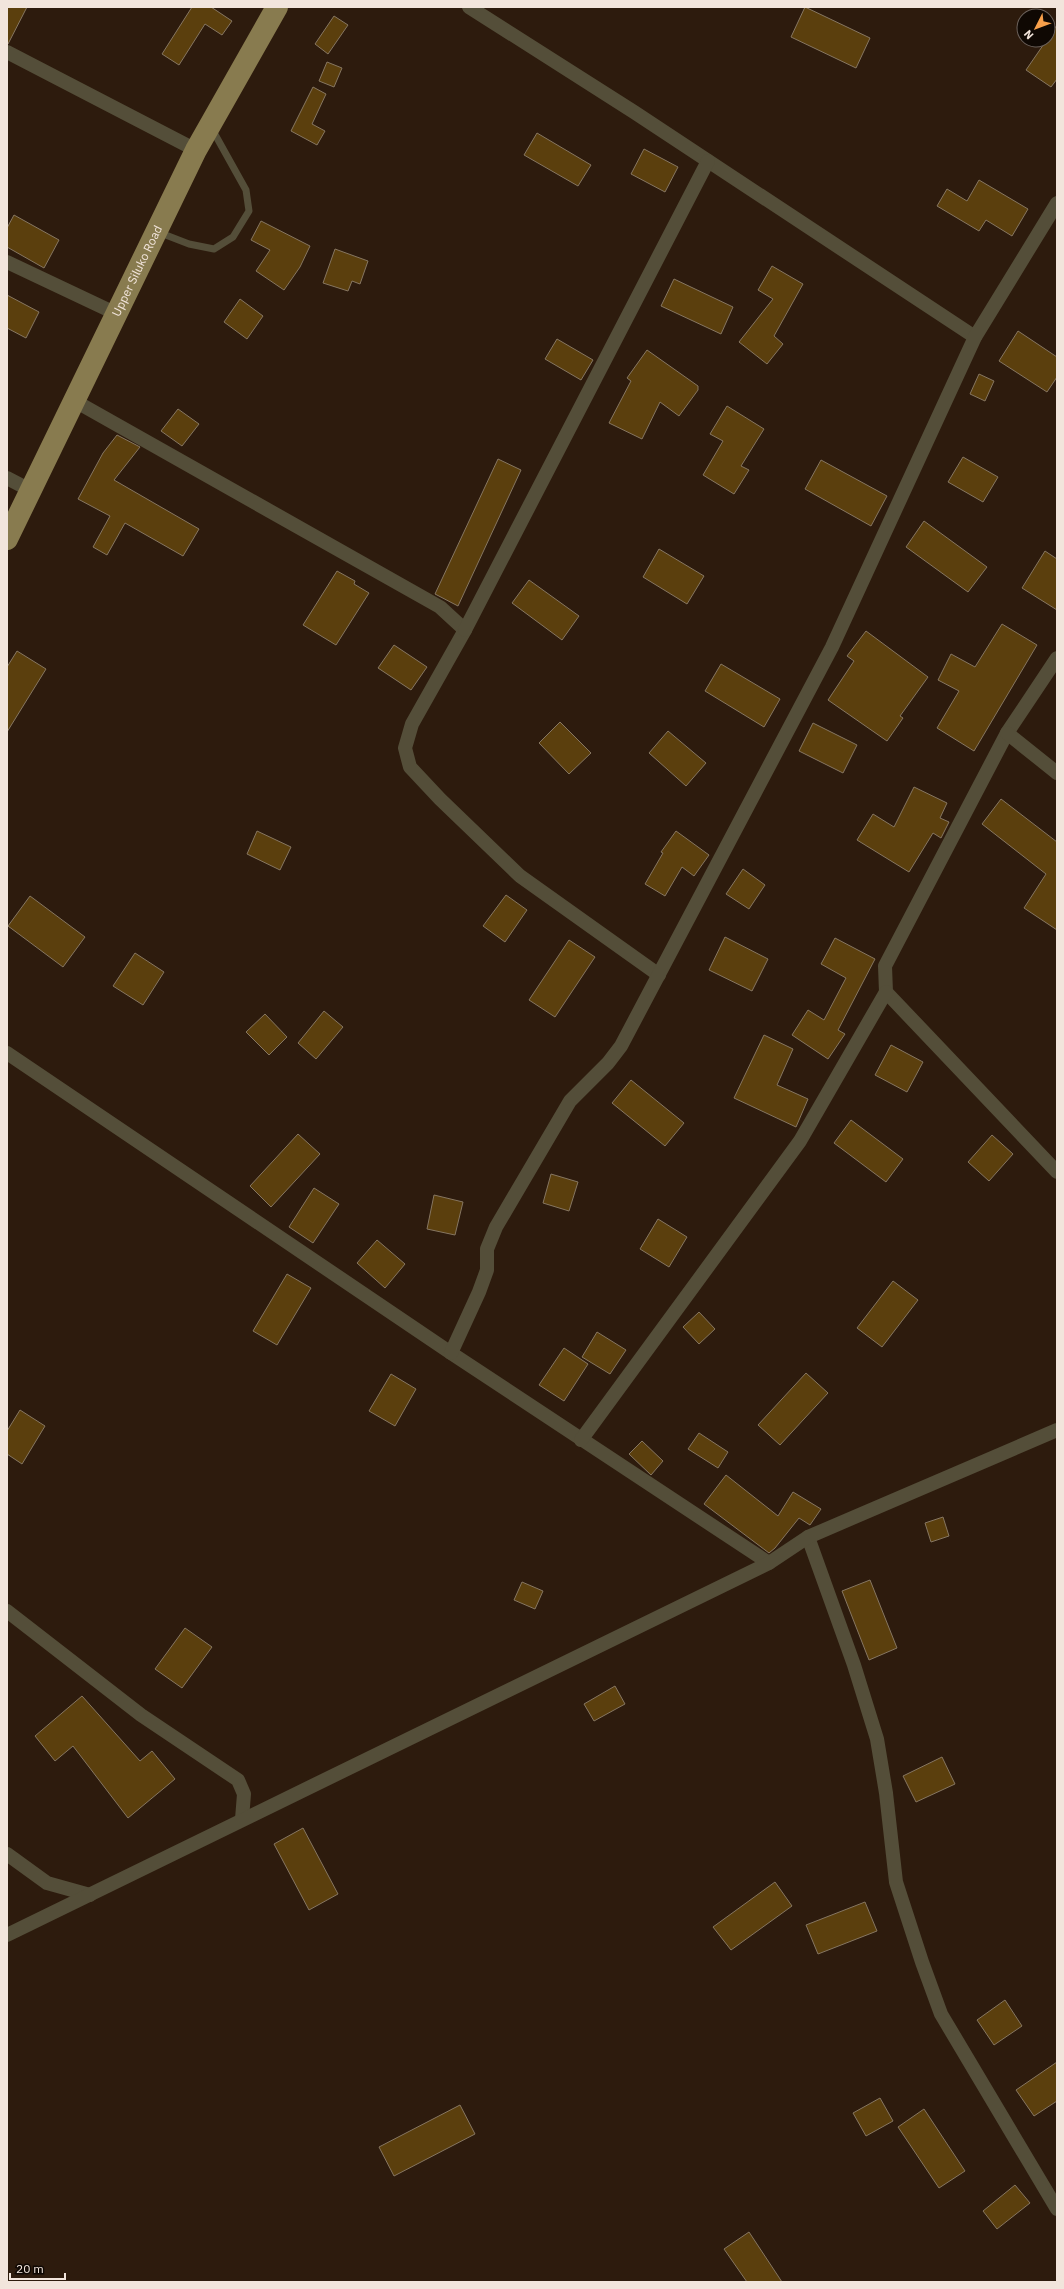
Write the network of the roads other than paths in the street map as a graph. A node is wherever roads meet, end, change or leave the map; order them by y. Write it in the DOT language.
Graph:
graph roads {
  1 [pos="276,7"];
  2 [pos="469,7"];
  3 [pos="7,52"];
  4 [pos="210,125"];
  5 [pos="196,150"];
  6 [pos="708,161"];
  7 [pos="1057,203"];
  8 [pos="156,232"];
  9 [pos="7,262"];
  10 [pos="117,314"];
  11 [pos="975,337"];
  12 [pos="73,400"];
  13 [pos="7,478"];
  14 [pos="30,490"];
  15 [pos="7,539"];
  16 [pos="465,630"];
  17 [pos="1057,658"];
  18 [pos="1007,733"];
  19 [pos="1057,773"];
  20 [pos="658,975"];
  21 [pos="886,992"];
  22 [pos="7,1053"];
  23 [pos="1057,1172"];
  24 [pos="451,1353"];
  25 [pos="1057,1430"];
  26 [pos="581,1440"];
  27 [pos="808,1537"];
  28 [pos="768,1564"];
  29 [pos="7,1611"];
  30 [pos="242,1819"];
  31 [pos="7,1854"];
  32 [pos="90,1895"];
  33 [pos="7,1935"];
  34 [pos="1057,2209"];
  1 -- 4 [label="main road, Upper Siluko Road"];
  2 -- 6 [label="street"];
  3 -- 5 [label="street"];
  4 -- 5 [label="main road, Upper Siluko Road"];
  4 -- 8 [label="lane"];
  5 -- 8 [label="main road, Upper Siluko Road"];
  6 -- 11 [label="street"];
  6 -- 16 [label="street"];
  7 -- 11 [label="street"];
  8 -- 10 [label="main road, Upper Siluko Road"];
  9 -- 10 [label="street"];
  10 -- 12 [label="main road, Upper Siluko Road"];
  11 -- 20 [label="street"];
  12 -- 14 [label="main road, Upper Siluko Road"];
  12 -- 16 [label="street"];
  13 -- 14 [label="street"];
  14 -- 15 [label="main road, Upper Siluko Road"];
  16 -- 20 [label="street"];
  17 -- 18 [label="street"];
  18 -- 19 [label="street"];
  18 -- 21 [label="street"];
  20 -- 24 [label="street"];
  21 -- 23 [label="street"];
  21 -- 26 [label="street"];
  22 -- 24 [label="street"];
  24 -- 26 [label="street"];
  25 -- 27 [label="street"];
  26 -- 28 [label="street"];
  27 -- 28 [label="street"];
  27 -- 34 [label="street"];
  28 -- 30 [label="street"];
  29 -- 30 [label="street"];
  30 -- 32 [label="street"];
  31 -- 32 [label="street"];
  32 -- 33 [label="street"];
}
